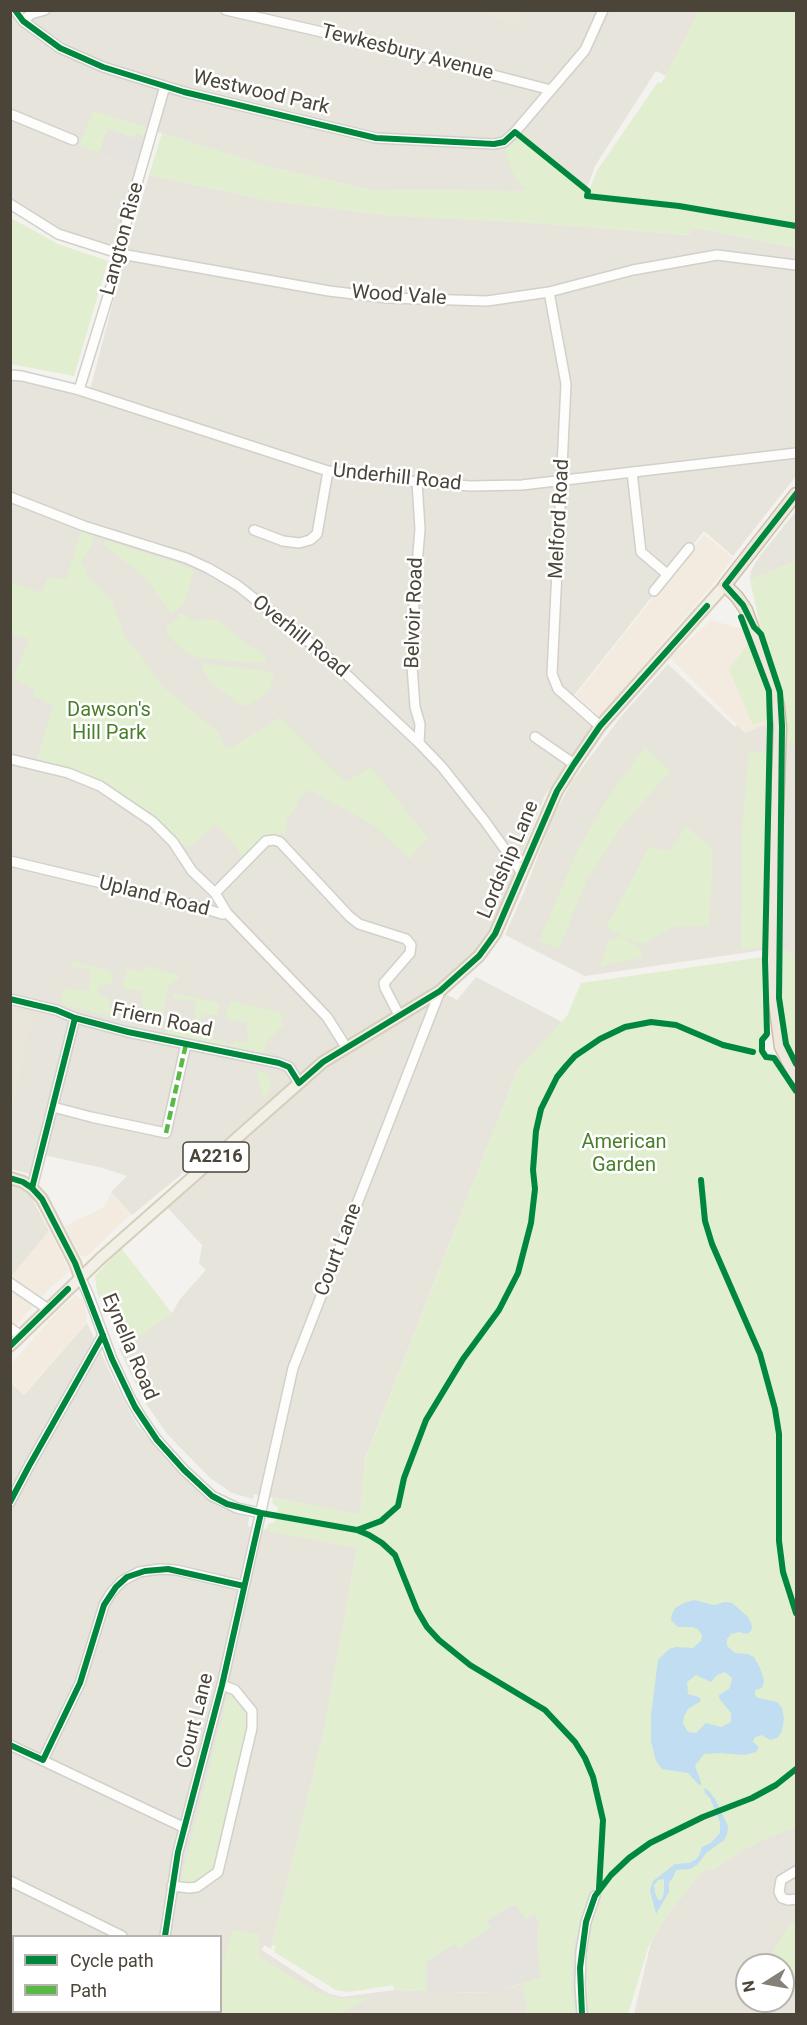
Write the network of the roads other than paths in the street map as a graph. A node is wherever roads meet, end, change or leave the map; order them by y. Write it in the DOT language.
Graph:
graph roads {
  1 [pos="15,10"];
  2 [pos="45,10"];
  3 [pos="226,10"];
  4 [pos="603,10"];
  5 [pos="22,21"];
  6 [pos="165,86"];
  7 [pos="551,90"];
  8 [pos="10,114"];
  9 [pos="73,140"];
  10 [pos="10,204"];
  11 [pos="121,254"];
  12 [pos="796,265"];
  13 [pos="549,292"];
  14 [pos="10,375"];
  15 [pos="79,390"];
  16 [pos="796,453"];
  17 [pos="328,471"];
  18 [pos="632,472"];
  19 [pos="562,481"];
  20 [pos="417,482"];
  21 [pos="796,494"];
  22 [pos="10,497"];
  23 [pos="254,530"];
  24 [pos="689,548"];
  25 [pos="667,574"];
  26 [pos="725,585"];
  27 [pos="654,591"];
  28 [pos="600,726"];
  29 [pos="535,737"];
  30 [pos="419,743"];
  31 [pos="10,759"];
  32 [pos="574,764"];
  33 [pos="10,861"];
  34 [pos="522,873"];
  35 [pos="215,893"];
  36 [pos="227,912"];
  37 [pos="440,991"];
  38 [pos="10,999"];
  39 [pos="399,1015"];
  40 [pos="75,1018"];
  41 [pos="186,1044"];
  42 [pos="346,1047"];
  43 [pos="796,1077"];
  44 [pos="299,1083"];
  45 [pos="53,1107"];
  46 [pos="10,1178"];
  47 [pos="32,1188"];
  48 [pos="80,1277"];
  49 [pos="10,1283"];
  50 [pos="48,1309"];
  51 [pos="10,1329"];
  52 [pos="103,1335"];
  53 [pos="21,1336"];
  54 [pos="10,1346"];
  55 [pos="10,1503"];
  56 [pos="261,1513"];
  57 [pos="244,1586"];
  58 [pos="222,1685"];
  59 [pos="10,1745"];
  60 [pos="43,1761"];
  61 [pos="185,1828"];
  62 [pos="796,1871"];
  63 [pos="10,1881"];
  64 [pos="172,1886"];
  65 [pos="595,1896"];
  66 [pos="796,1899"];
  67 [pos="120,1935"];
  68 [pos="165,1935"];
  69 [pos="582,2014"];
  1 -- 5 [label="street, Westwood Park"];
  2 -- 5 [label="street"];
  3 -- 7 [label="street, Tewkesbury Avenue"];
  4 -- 7 [label="street, Westwood Park"];
  5 -- 6 [label="street, Westwood Park"];
  6 -- 7 [label="street, Westwood Park"];
  6 -- 11 [label="street, Langton Rise"];
  8 -- 9 [label="street"];
  10 -- 11 [label="street, Wood Vale"];
  11 -- 13 [label="street, Wood Vale"];
  11 -- 15 [label="street, Langton Rise"];
  12 -- 13 [label="street, Wood Vale"];
  13 -- 19 [label="street, Melford Road"];
  14 -- 15 [label="street, Underhill Road"];
  15 -- 17 [label="street, Underhill Road"];
  16 -- 18 [label="street, Underhill Road"];
  17 -- 20 [label="street, Underhill Road"];
  17 -- 23 [label="street"];
  18 -- 19 [label="street, Underhill Road"];
  18 -- 25 [label="street"];
  19 -- 20 [label="street, Underhill Road"];
  19 -- 28 [label="street, Melford Road"];
  20 -- 30 [label="street, Belvoir Road"];
  21 -- 26 [label="highway, Lordship Lane"];
  22 -- 30 [label="street, Overhill Road"];
  24 -- 25 [label="street"];
  25 -- 27 [label="street"];
  26 -- 28 [label="main road, Lordship Lane / A2216"];
  26 -- 43 [label="highway"];
  28 -- 32 [label="main road, Lordship Lane / A2216"];
  29 -- 32 [label="street"];
  30 -- 34 [label="street, Overhill Road"];
  31 -- 35 [label="street"];
  32 -- 34 [label="main road, Lordship Lane / A2216"];
  33 -- 36 [label="street, Upland Road"];
  34 -- 37 [label="main road, Lordship Lane / A2216"];
  35 -- 36 [label="street"];
  35 -- 39 [label="street"];
  36 -- 42 [label="street, Upland Road"];
  37 -- 39 [label="main road, Lordship Lane / A2216"];
  37 -- 56 [label="street, Court Lane"];
  38 -- 40 [label="street, Friern Road"];
  39 -- 42 [label="main road, Lordship Lane / A2216"];
  40 -- 41 [label="street, Friern Road"];
  40 -- 45 [label="street"];
  41 -- 44 [label="street, Friern Road"];
  41 -- 45 [label="street"];
  42 -- 44 [label="main road, Lordship Lane / A2216"];
  44 -- 48 [label="main road, Lordship Lane / A2216"];
  45 -- 47 [label="street"];
  46 -- 47 [label="main road"];
  47 -- 48 [label="main road"];
  48 -- 50 [label="main road, Lordship Lane / A2216"];
  48 -- 52 [label="street, Eynella Road"];
  49 -- 50 [label="street"];
  50 -- 53 [label="main road, Lordship Lane / A2216"];
  51 -- 53 [label="street"];
  52 -- 55 [label="street"];
  52 -- 56 [label="street, Eynella Road"];
  53 -- 54 [label="main road, Lordship Lane / A2216"];
  56 -- 57 [label="street, Court Lane"];
  57 -- 58 [label="street, Court Lane"];
  57 -- 60 [label="street"];
  58 -- 61 [label="street, Court Lane"];
  58 -- 64 [label="street"];
  59 -- 60 [label="street"];
  60 -- 61 [label="street"];
  61 -- 64 [label="street, Court Lane"];
  62 -- 66 [label="street"];
  63 -- 67 [label="street"];
  64 -- 68 [label="street, Court Lane"];
  65 -- 69 [label="street"];
}
